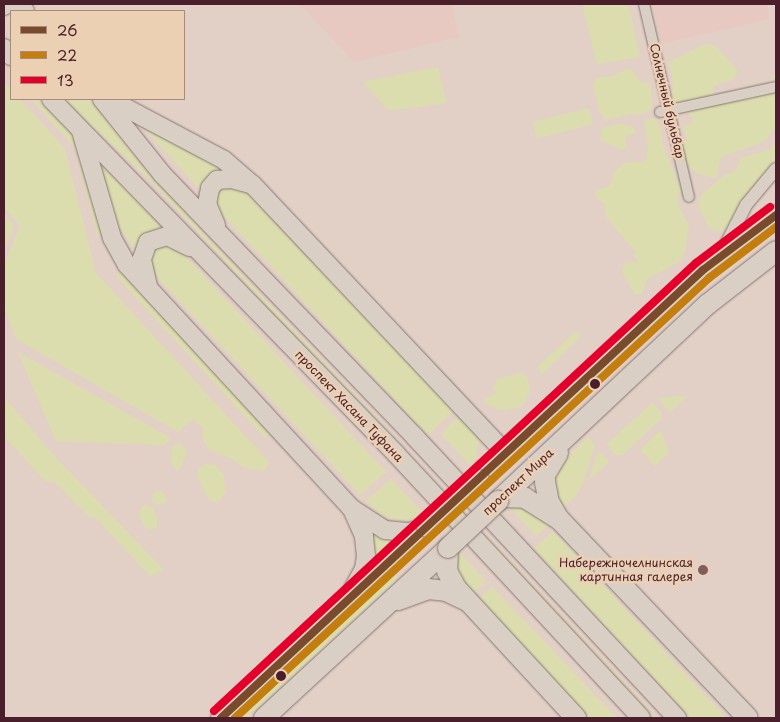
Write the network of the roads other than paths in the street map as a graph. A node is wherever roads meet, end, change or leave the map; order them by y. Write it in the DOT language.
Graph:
graph roads {
  1 [pos="644,4"];
  2 [pos="776,87"];
  3 [pos="52,100"];
  4 [pos="103,100"];
  5 [pos="111,100"];
  6 [pos="665,111"];
  7 [pos="81,130"];
  8 [pos="776,169"];
  9 [pos="252,184"];
  10 [pos="689,197"];
  11 [pos="776,215"];
  12 [pos="220,234"];
  13 [pos="776,251"];
  14 [pos="200,252"];
  15 [pos="720,255"];
  16 [pos="149,289"];
  17 [pos="570,433"];
  18 [pos="506,454"];
  19 [pos="500,499"];
  20 [pos="351,508"];
  21 [pos="559,519"];
  22 [pos="427,527"];
  23 [pos="448,548"];
  24 [pos="469,603"];
  25 [pos="344,605"];
  26 [pos="387,605"];
  27 [pos="221,718"];
  28 [pos="264,718"];
  29 [pos="576,718"];
  30 [pos="641,718"];
  31 [pos="677,718"];
  32 [pos="748,718"];
  1 -- 6 [label="street, Солнечный бульвар"];
  2 -- 6 [label="street"];
  3 -- 7 [label="main road, проспект Хасана Туфана"];
  4 -- 12 [label="main road, проспект Хасана Туфана"];
  5 -- 9 [label="main road"];
  6 -- 10 [label="street, Солнечный бульвар"];
  7 -- 14 [label="main road, проспект Хасана Туфана"];
  7 -- 16 [label="main road"];
  8 -- 15 [label="street"];
  9 -- 12 [label="main road"];
  9 -- 18 [label="main road"];
  11 -- 15 [label="main road"];
  12 -- 31 [label="main road, проспект Хасана Туфана"];
  13 -- 17 [label="main road, проспект Мира"];
  14 -- 16 [label="main road"];
  14 -- 30 [label="main road, проспект Хасана Туфана"];
  15 -- 18 [label="main road"];
  16 -- 20 [label="main road"];
  17 -- 19 [label="main road, проспект Мира"];
  17 -- 21 [label="main road"];
  18 -- 22 [label="main road, bridge"];
  19 -- 21 [label="main road"];
  19 -- 23 [label="main road, проспект Мира, bridge"];
  20 -- 22 [label="main road"];
  20 -- 25 [label="main road"];
  21 -- 32 [label="main road"];
  22 -- 25 [label="main road"];
  23 -- 24 [label="main road"];
  23 -- 26 [label="main road, проспект Мира"];
  24 -- 26 [label="main road"];
  24 -- 29 [label="main road"];
  25 -- 27 [label="main road"];
  26 -- 28 [label="main road, проспект Мира"];
}
